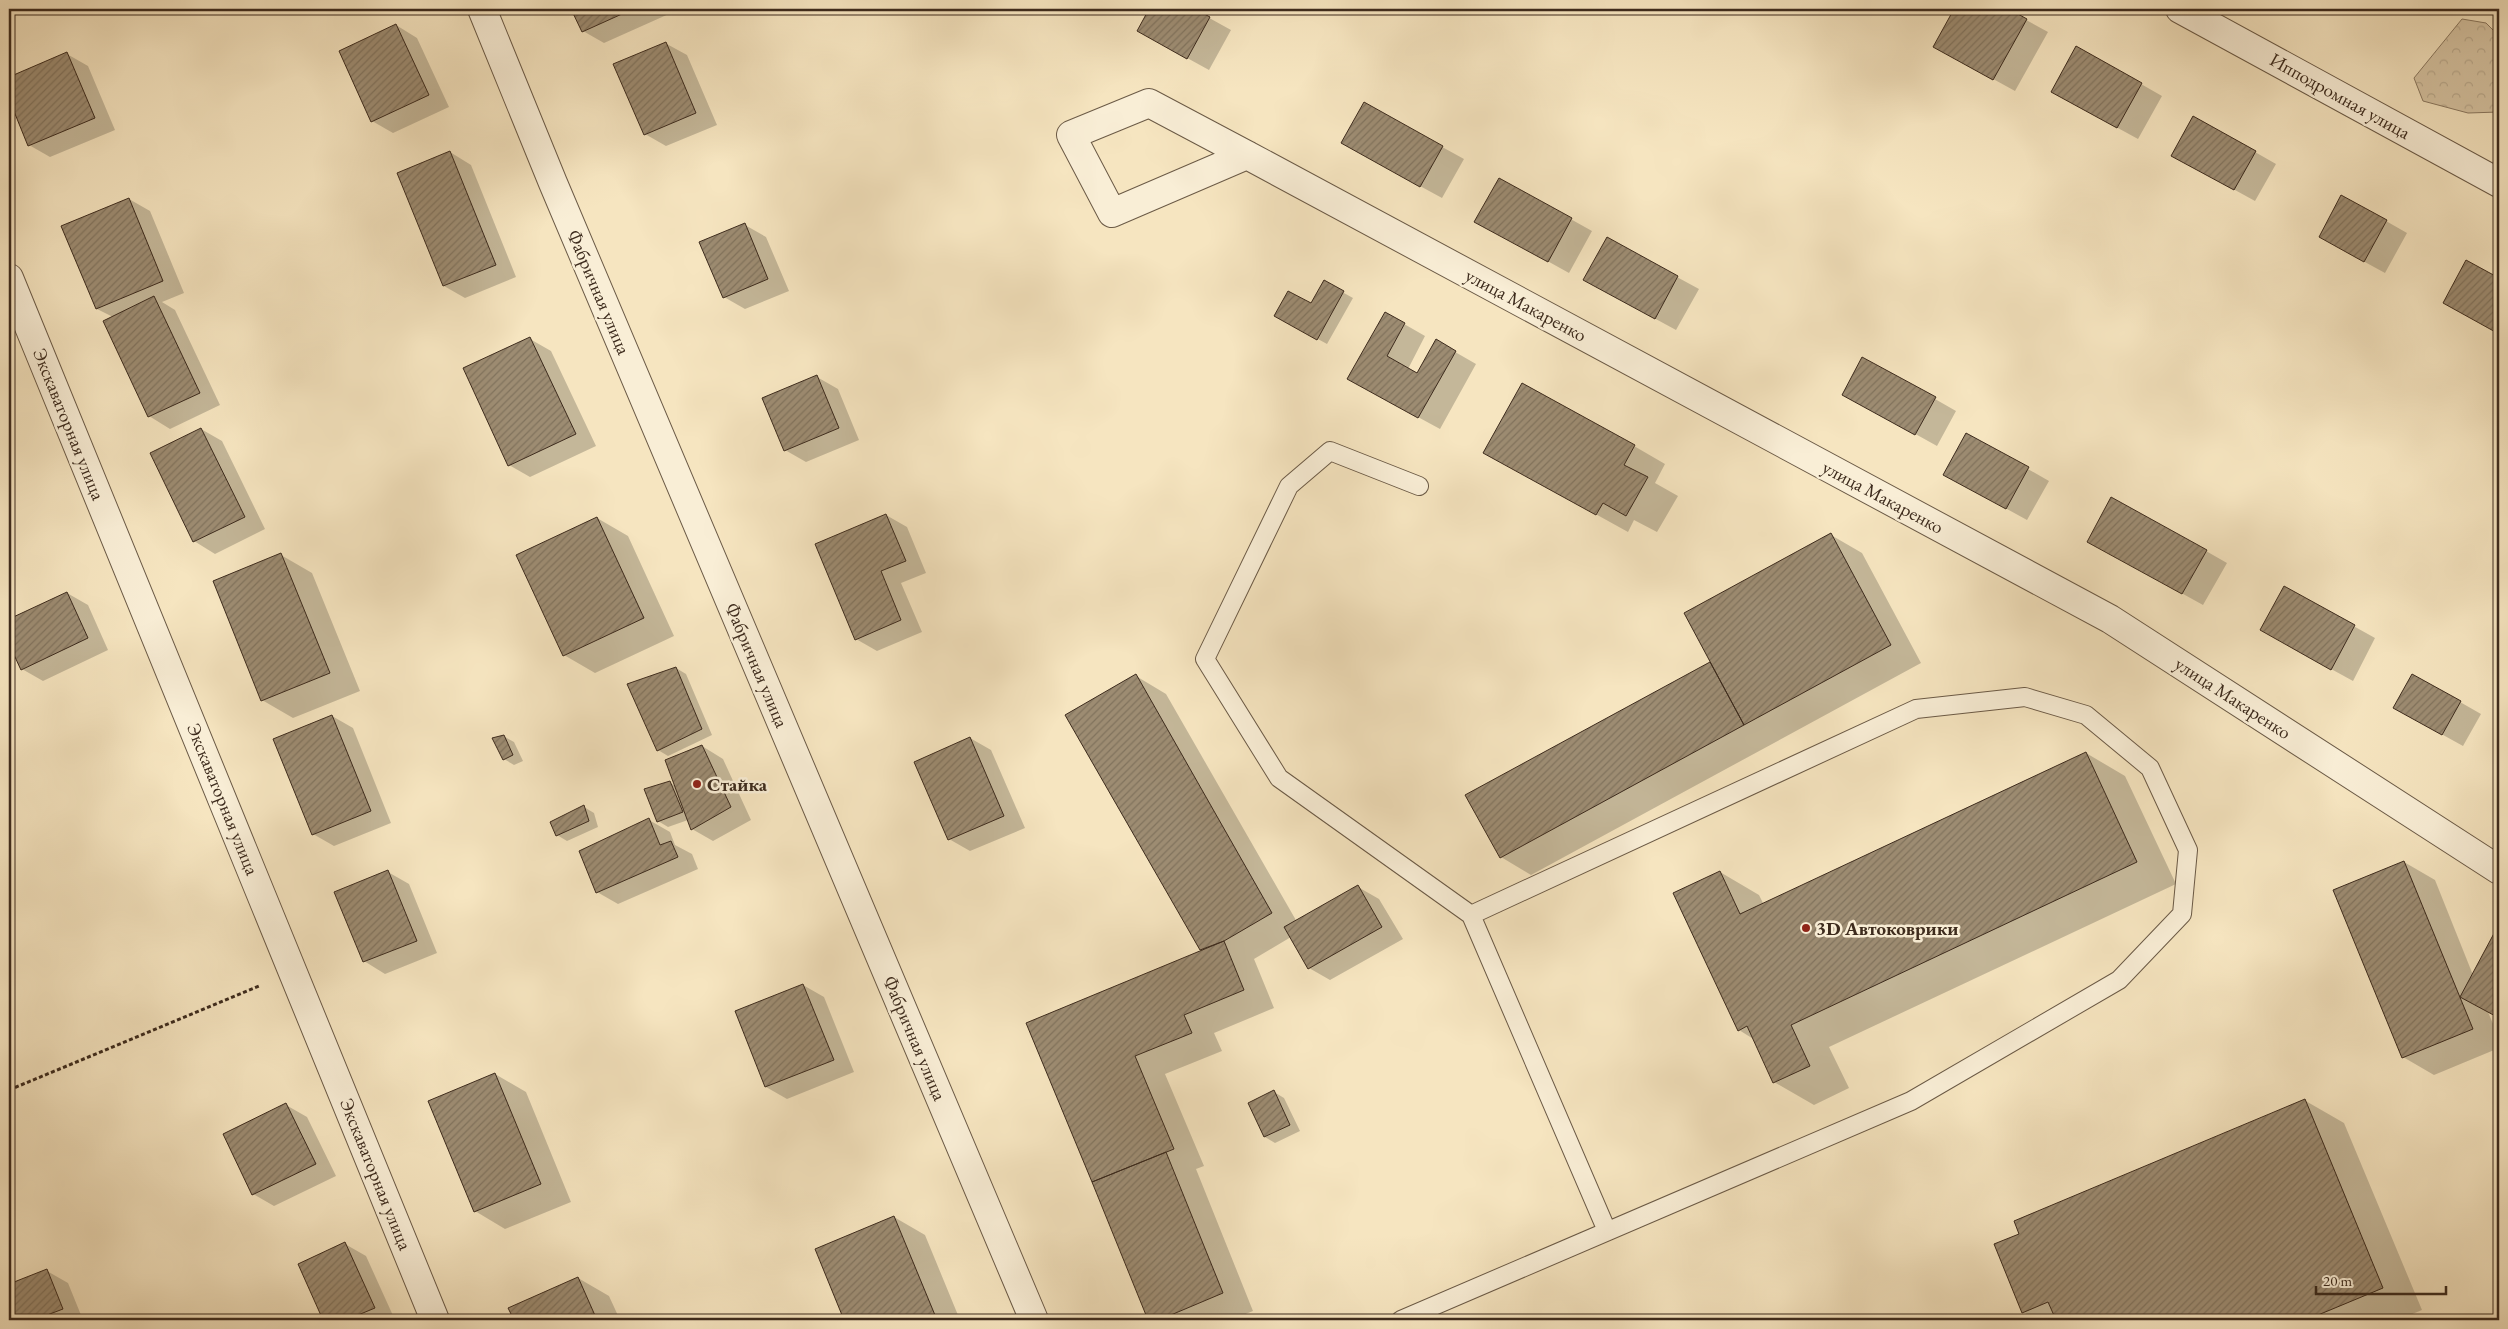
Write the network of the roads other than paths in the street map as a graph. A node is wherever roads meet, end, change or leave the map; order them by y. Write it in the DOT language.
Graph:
graph roads {
  1 [pos="482,9"];
  2 [pos="2180,9"];
  3 [pos="1247,155"];
  4 [pos="2499,182"];
  5 [pos="9,278"];
  6 [pos="1419,486"];
  7 [pos="2499,870"];
  8 [pos="1471,916"];
  9 [pos="1607,1231"];
  10 [pos="435,1320"];
  11 [pos="1034,1320"];
  12 [pos="1401,1320"];
  1 -- 11 [label="street, Фабричная улица"];
  2 -- 4 [label="street, Ипподромная улица"];
  3 -- 3 [label="street, улица Макаренко"];
  3 -- 7 [label="street, улица Макаренко"];
  5 -- 10 [label="street, Экскаваторная улица"];
  6 -- 8 [label="lane"];
  8 -- 9 [label="lane"];
  8 -- 9 [label="lane"];
  9 -- 12 [label="lane"];
}
